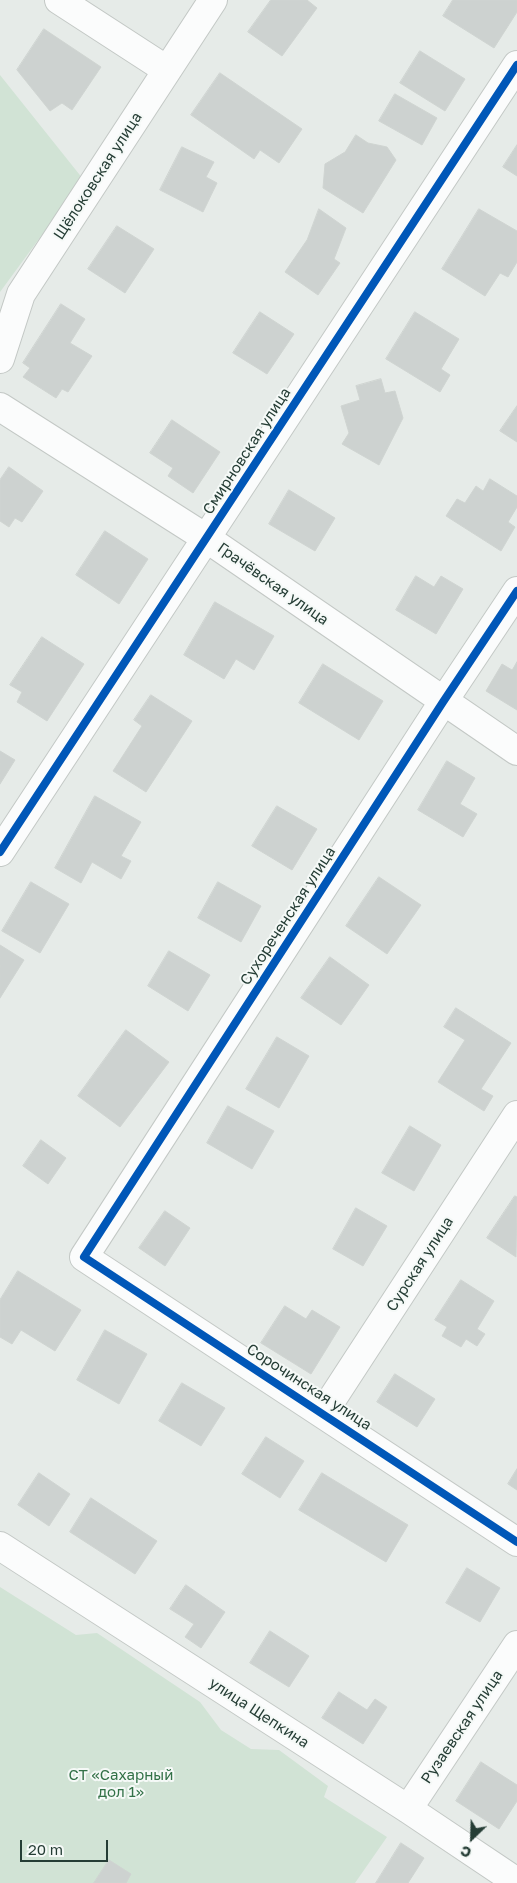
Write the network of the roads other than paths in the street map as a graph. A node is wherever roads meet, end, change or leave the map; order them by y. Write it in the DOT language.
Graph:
graph roads {
  1 [pos="59,0"];
  2 [pos="213,0"];
  3 [pos="517,65"];
  4 [pos="167,70"];
  5 [pos="0,359"];
  6 [pos="0,406"];
  7 [pos="206,538"];
  8 [pos="517,590"];
  9 [pos="442,702"];
  10 [pos="517,751"];
  11 [pos="0,852"];
  12 [pos="517,1116"];
  13 [pos="84,1257"];
  14 [pos="324,1413"];
  15 [pos="517,1542"];
  16 [pos="0,1546"];
  17 [pos="517,1645"];
  18 [pos="408,1808"];
  19 [pos="517,1882"];
  1 -- 4 [label="street"];
  2 -- 4 [label="street, Щёлоковская улица"];
  3 -- 7 [label="street, Смирновская улица"];
  4 -- 5 [label="street, Щёлоковская улица"];
  6 -- 7 [label="street, Грачёвская улица"];
  7 -- 9 [label="street, Грачёвская улица"];
  7 -- 11 [label="street, Смирновская улица"];
  8 -- 9 [label="street, Сухореченская улица"];
  9 -- 10 [label="street, Грачёвская улица"];
  9 -- 13 [label="street, Сухореченская улица"];
  12 -- 14 [label="street, Сурская улица"];
  13 -- 14 [label="street, Сорочинская улица"];
  14 -- 15 [label="street, Сорочинская улица"];
  16 -- 18 [label="street, улица Щепкина"];
  17 -- 18 [label="street, Рузаевская улица"];
  18 -- 19 [label="street, улица Щепкина"];
}
